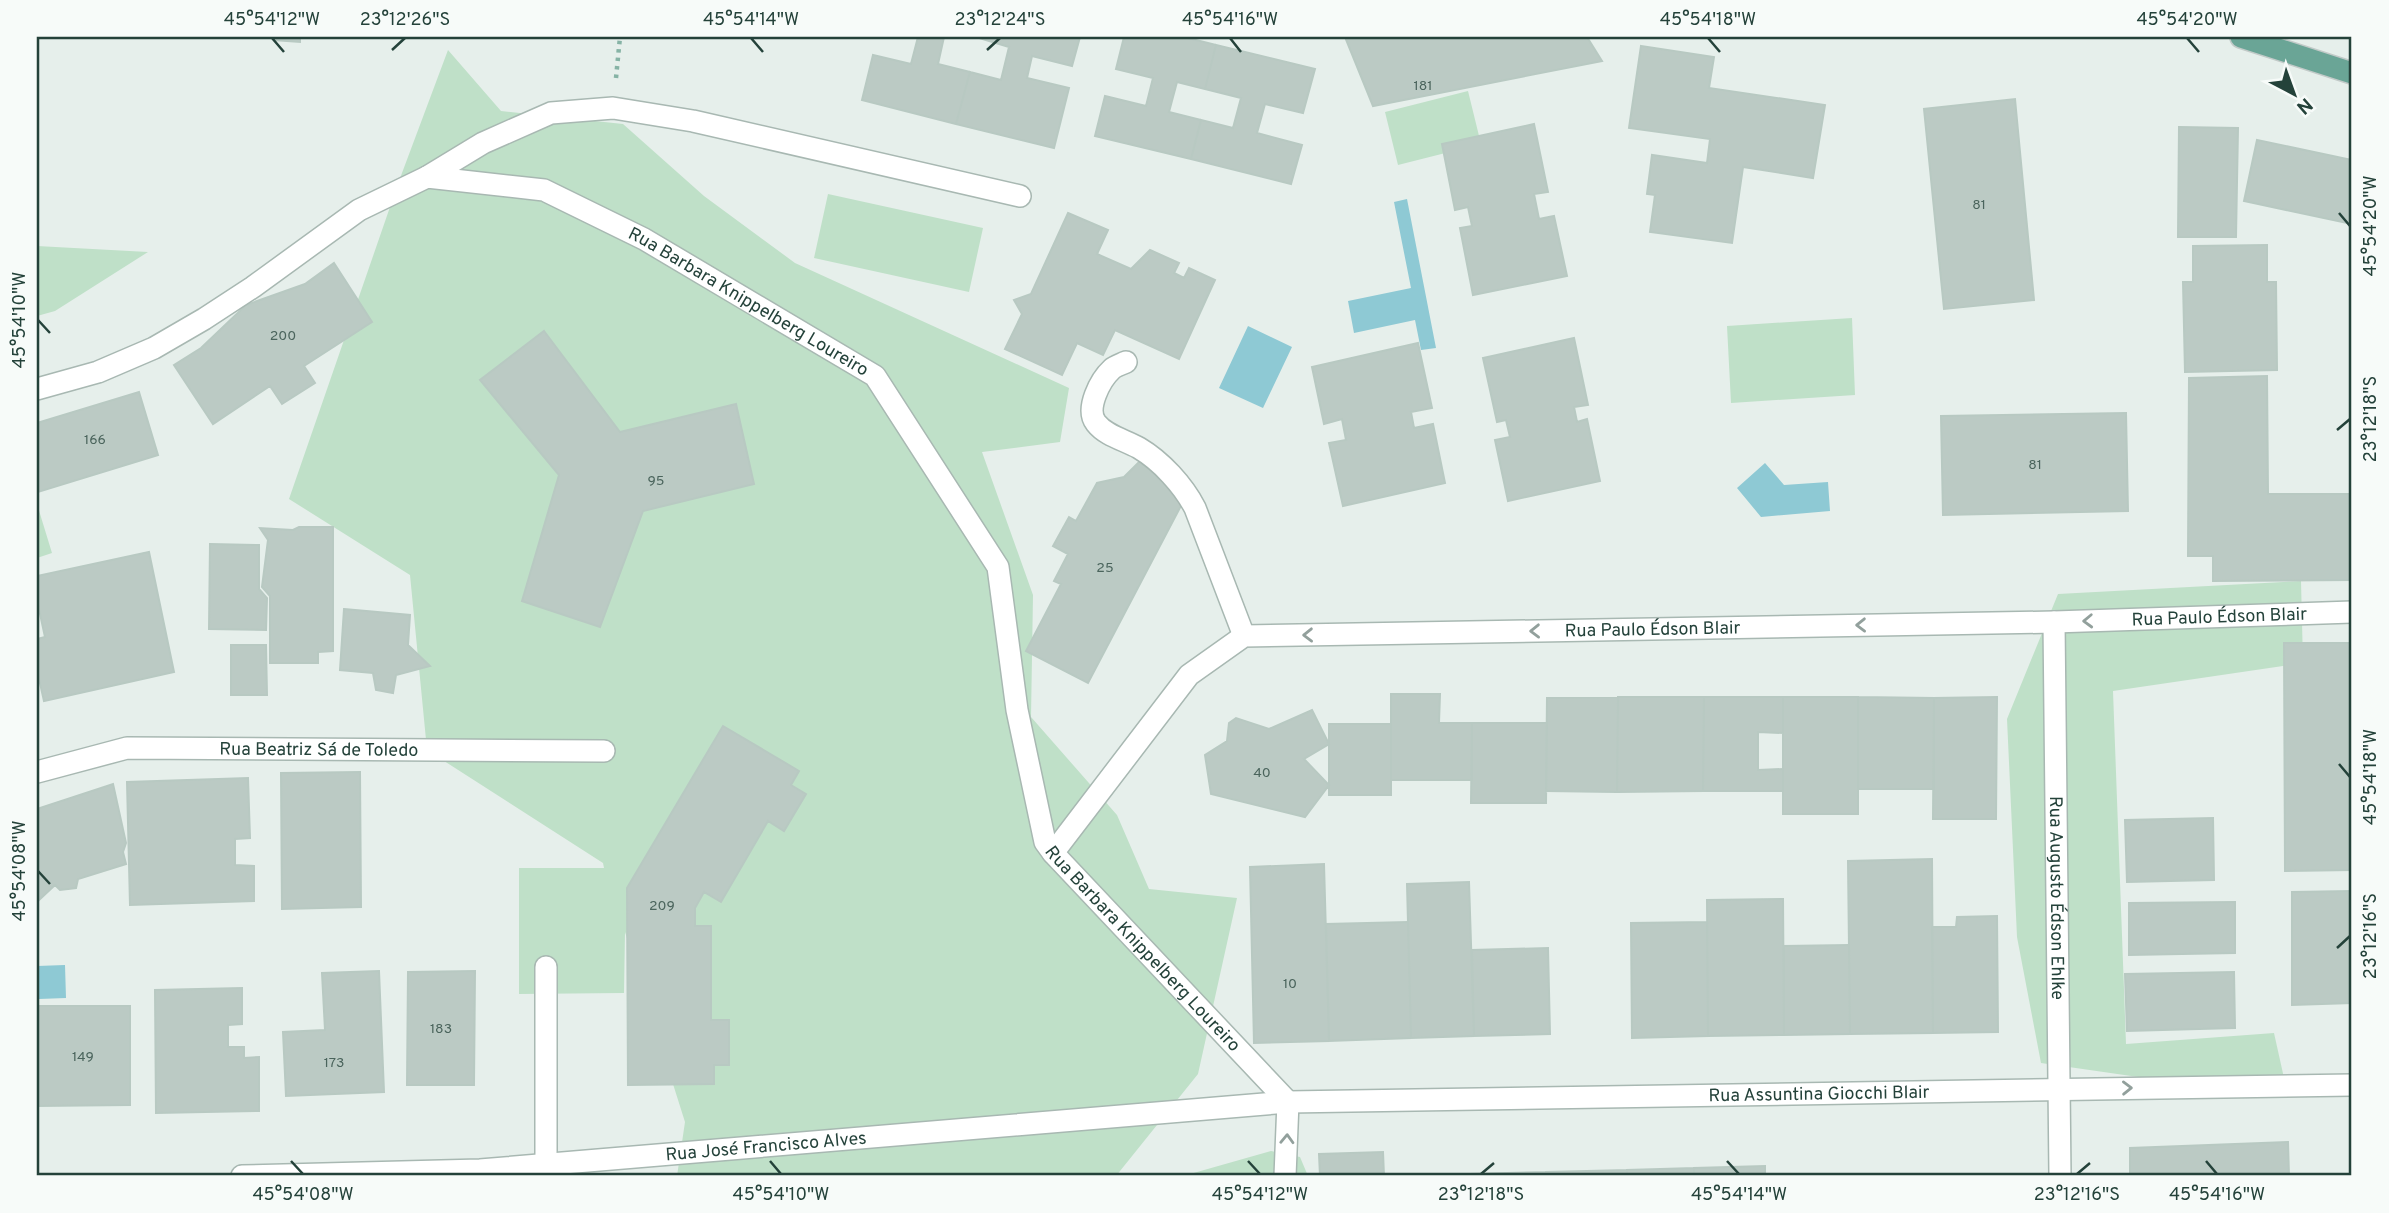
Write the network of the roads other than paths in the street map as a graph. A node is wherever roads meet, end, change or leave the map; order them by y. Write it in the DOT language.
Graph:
graph roads {
  1 [pos="2241,37"];
  2 [pos="2277,42"];
  3 [pos="2352,73"];
  4 [pos="427,177"];
  5 [pos="1020,196"];
  6 [pos="1126,362"];
  7 [pos="37,389"];
  8 [pos="2352,612"];
  9 [pos="2054,622"];
  10 [pos="1244,636"];
  11 [pos="604,751"];
  12 [pos="37,772"];
  13 [pos="1053,853"];
  14 [pos="546,967"];
  15 [pos="2352,1086"];
  16 [pos="2058,1089"];
  17 [pos="1288,1102"];
  18 [pos="546,1165"];
  19 [pos="480,1173"];
  20 [pos="242,1176"];
  21 [pos="1285,1176"];
  22 [pos="2060,1176"];
  1 -- 2 [label="main road"];
  2 -- 3 [label="main road"];
  4 -- 5 [label="street"];
  4 -- 7 [label="street"];
  4 -- 13 [label="street, Rua Barbara Knippelberg Loureiro"];
  6 -- 10 [label="street"];
  8 -- 9 [label="street, Rua Paulo Édson Blair, one-way"];
  9 -- 10 [label="street, Rua Paulo Édson Blair, one-way"];
  9 -- 16 [label="street, Rua Augusto Édson Ehlke"];
  10 -- 13 [label="street"];
  11 -- 12 [label="street, Rua Beatriz Sá de Toledo"];
  13 -- 17 [label="street, Rua Barbara Knippelberg Loureiro"];
  14 -- 18 [label="street"];
  16 -- 15 [label="street, Rua Assuntina Giocchi Blair, one-way"];
  16 -- 17 [label="street, Rua Assuntina Giocchi Blair"];
  16 -- 22 [label="street, Rua Augusto Édson Ehlke"];
  17 -- 18 [label="street, Rua José Francisco Alves"];
  21 -- 17 [label="street, one-way"];
  18 -- 19 [label="street, Rua José Francisco Alves"];
  19 -- 20 [label="street, Rua José Francisco Alves"];
}
